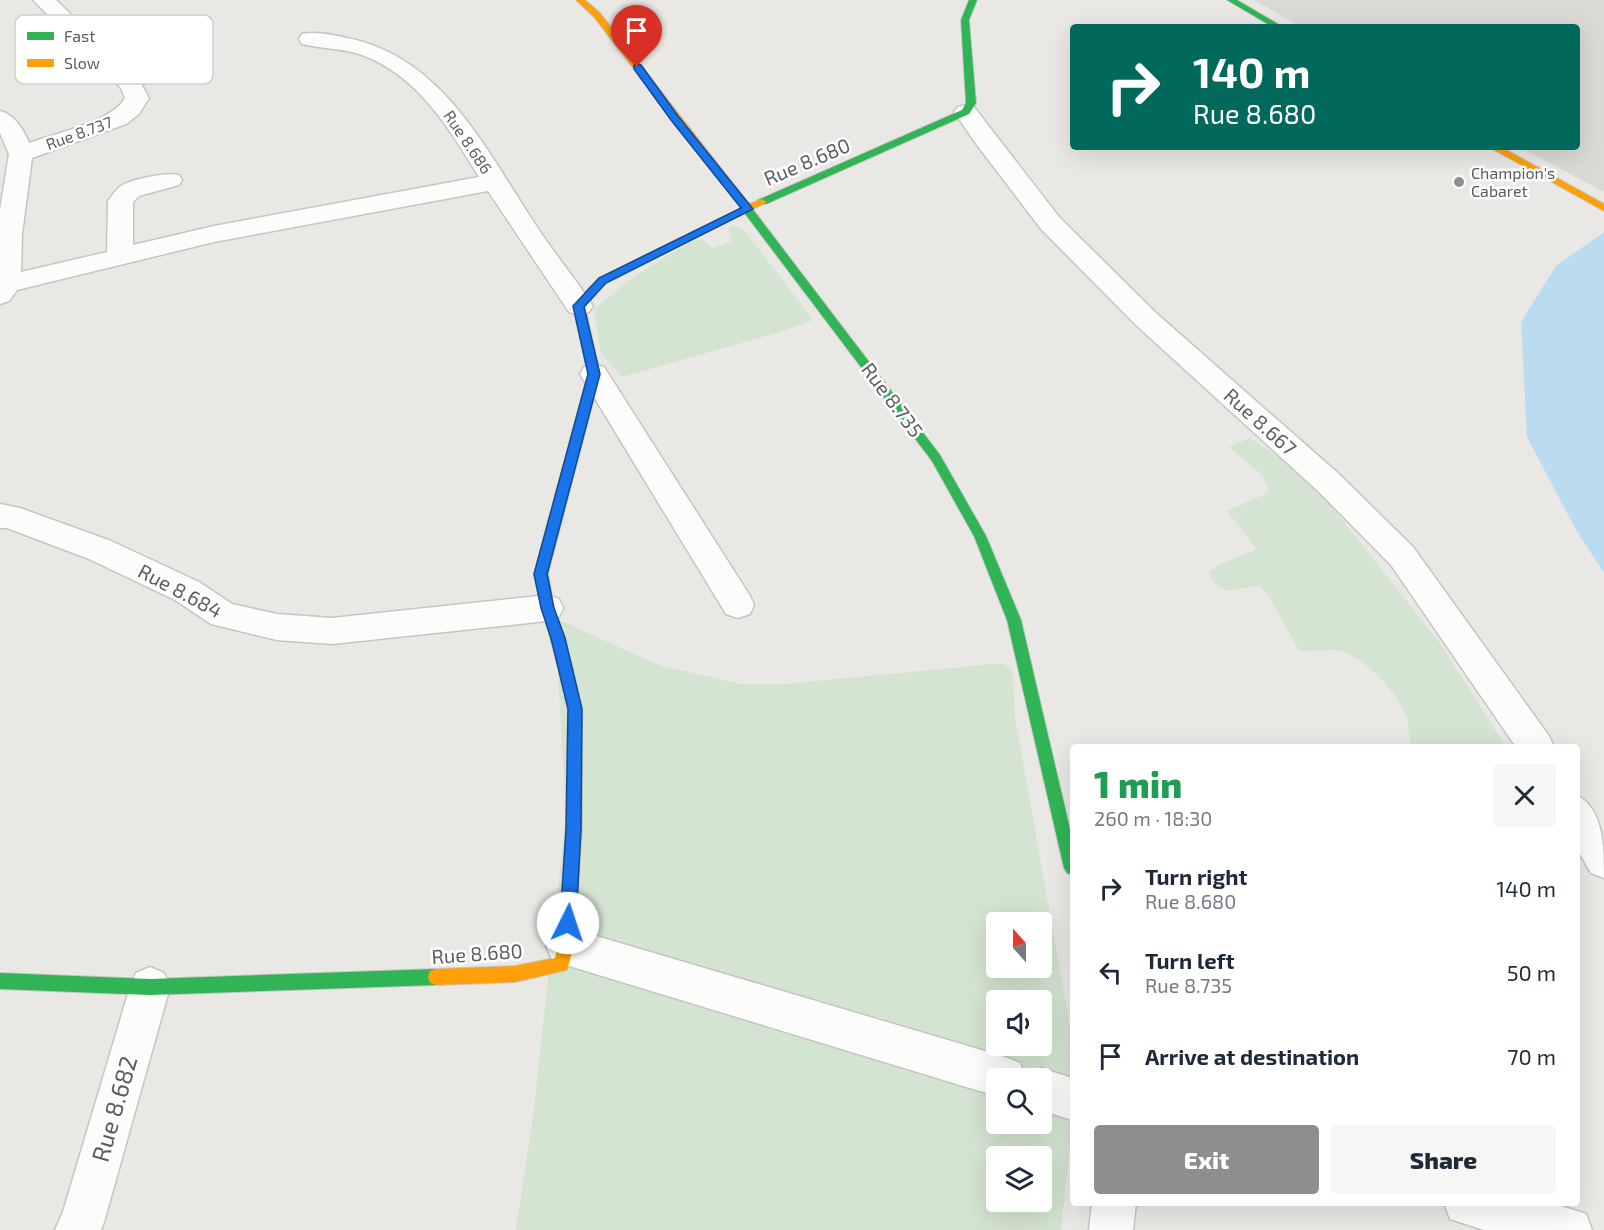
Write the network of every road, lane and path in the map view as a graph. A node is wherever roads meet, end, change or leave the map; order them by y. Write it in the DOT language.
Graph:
graph roads {
  1 [pos="44,0"];
  2 [pos="580,0"];
  3 [pos="973,0"];
  4 [pos="1231,0"];
  5 [pos="59,15"];
  6 [pos="1274,24"];
  7 [pos="310,39"];
  8 [pos="130,84"];
  9 [pos="966,112"];
  10 [pos="0,118"];
  11 [pos="1499,150"];
  12 [pos="21,154"];
  13 [pos="170,180"];
  14 [pos="495,182"];
  15 [pos="1600,206"];
  16 [pos="747,209"];
  17 [pos="120,257"];
  18 [pos="4,290"];
  19 [pos="579,306"];
  20 [pos="594,374"];
  21 [pos="0,516"];
  22 [pos="738,605"];
  23 [pos="548,608"];
  24 [pos="1534,744"];
  25 [pos="1067,814"];
  26 [pos="1580,818"];
  27 [pos="1070,846"];
  28 [pos="1604,861"];
  29 [pos="566,946"];
  30 [pos="0,981"];
  31 [pos="150,987"];
  32 [pos="986,1072"];
  33 [pos="1052,1093"];
  34 [pos="1070,1098"];
  35 [pos="1114,1206"];
  36 [pos="1478,1206"];
  37 [pos="77,1230"];
  38 [pos="1111,1230"];
  39 [pos="1570,1230"];
  1 -- 5 [label="street, Rue 8.737"];
  2 -- 16 [label="street, Rue 8.735"];
  3 -- 9 [label="street"];
  4 -- 6 [label="street"];
  7 -- 14 [label="street, Rue 8.686"];
  8 -- 12 [label="street, Rue 8.737"];
  9 -- 16 [label="street, Rue 8.680"];
  9 -- 24 [label="street, Rue 8.667"];
  10 -- 12 [label="street"];
  11 -- 15 [label="street"];
  12 -- 18 [label="street"];
  13 -- 17 [label="street"];
  14 -- 17 [label="street"];
  14 -- 19 [label="street, Rue 8.686"];
  16 -- 19 [label="street, Rue 8.680"];
  16 -- 25 [label="street, Rue 8.735"];
  17 -- 18 [label="street"];
  19 -- 20 [label="street"];
  20 -- 22 [label="street"];
  20 -- 23 [label="street"];
  21 -- 23 [label="street, Rue 8.684"];
  23 -- 29 [label="street"];
  25 -- 27 [label="street, Rue 8.735"];
  26 -- 28 [label="street"];
  29 -- 31 [label="street, Rue 8.680"];
  29 -- 32 [label="street"];
  30 -- 31 [label="street, Rue 8.680"];
  31 -- 37 [label="street, Rue 8.682"];
  33 -- 34 [label="street"];
  35 -- 38 [label="street"];
  36 -- 39 [label="street"];
}
